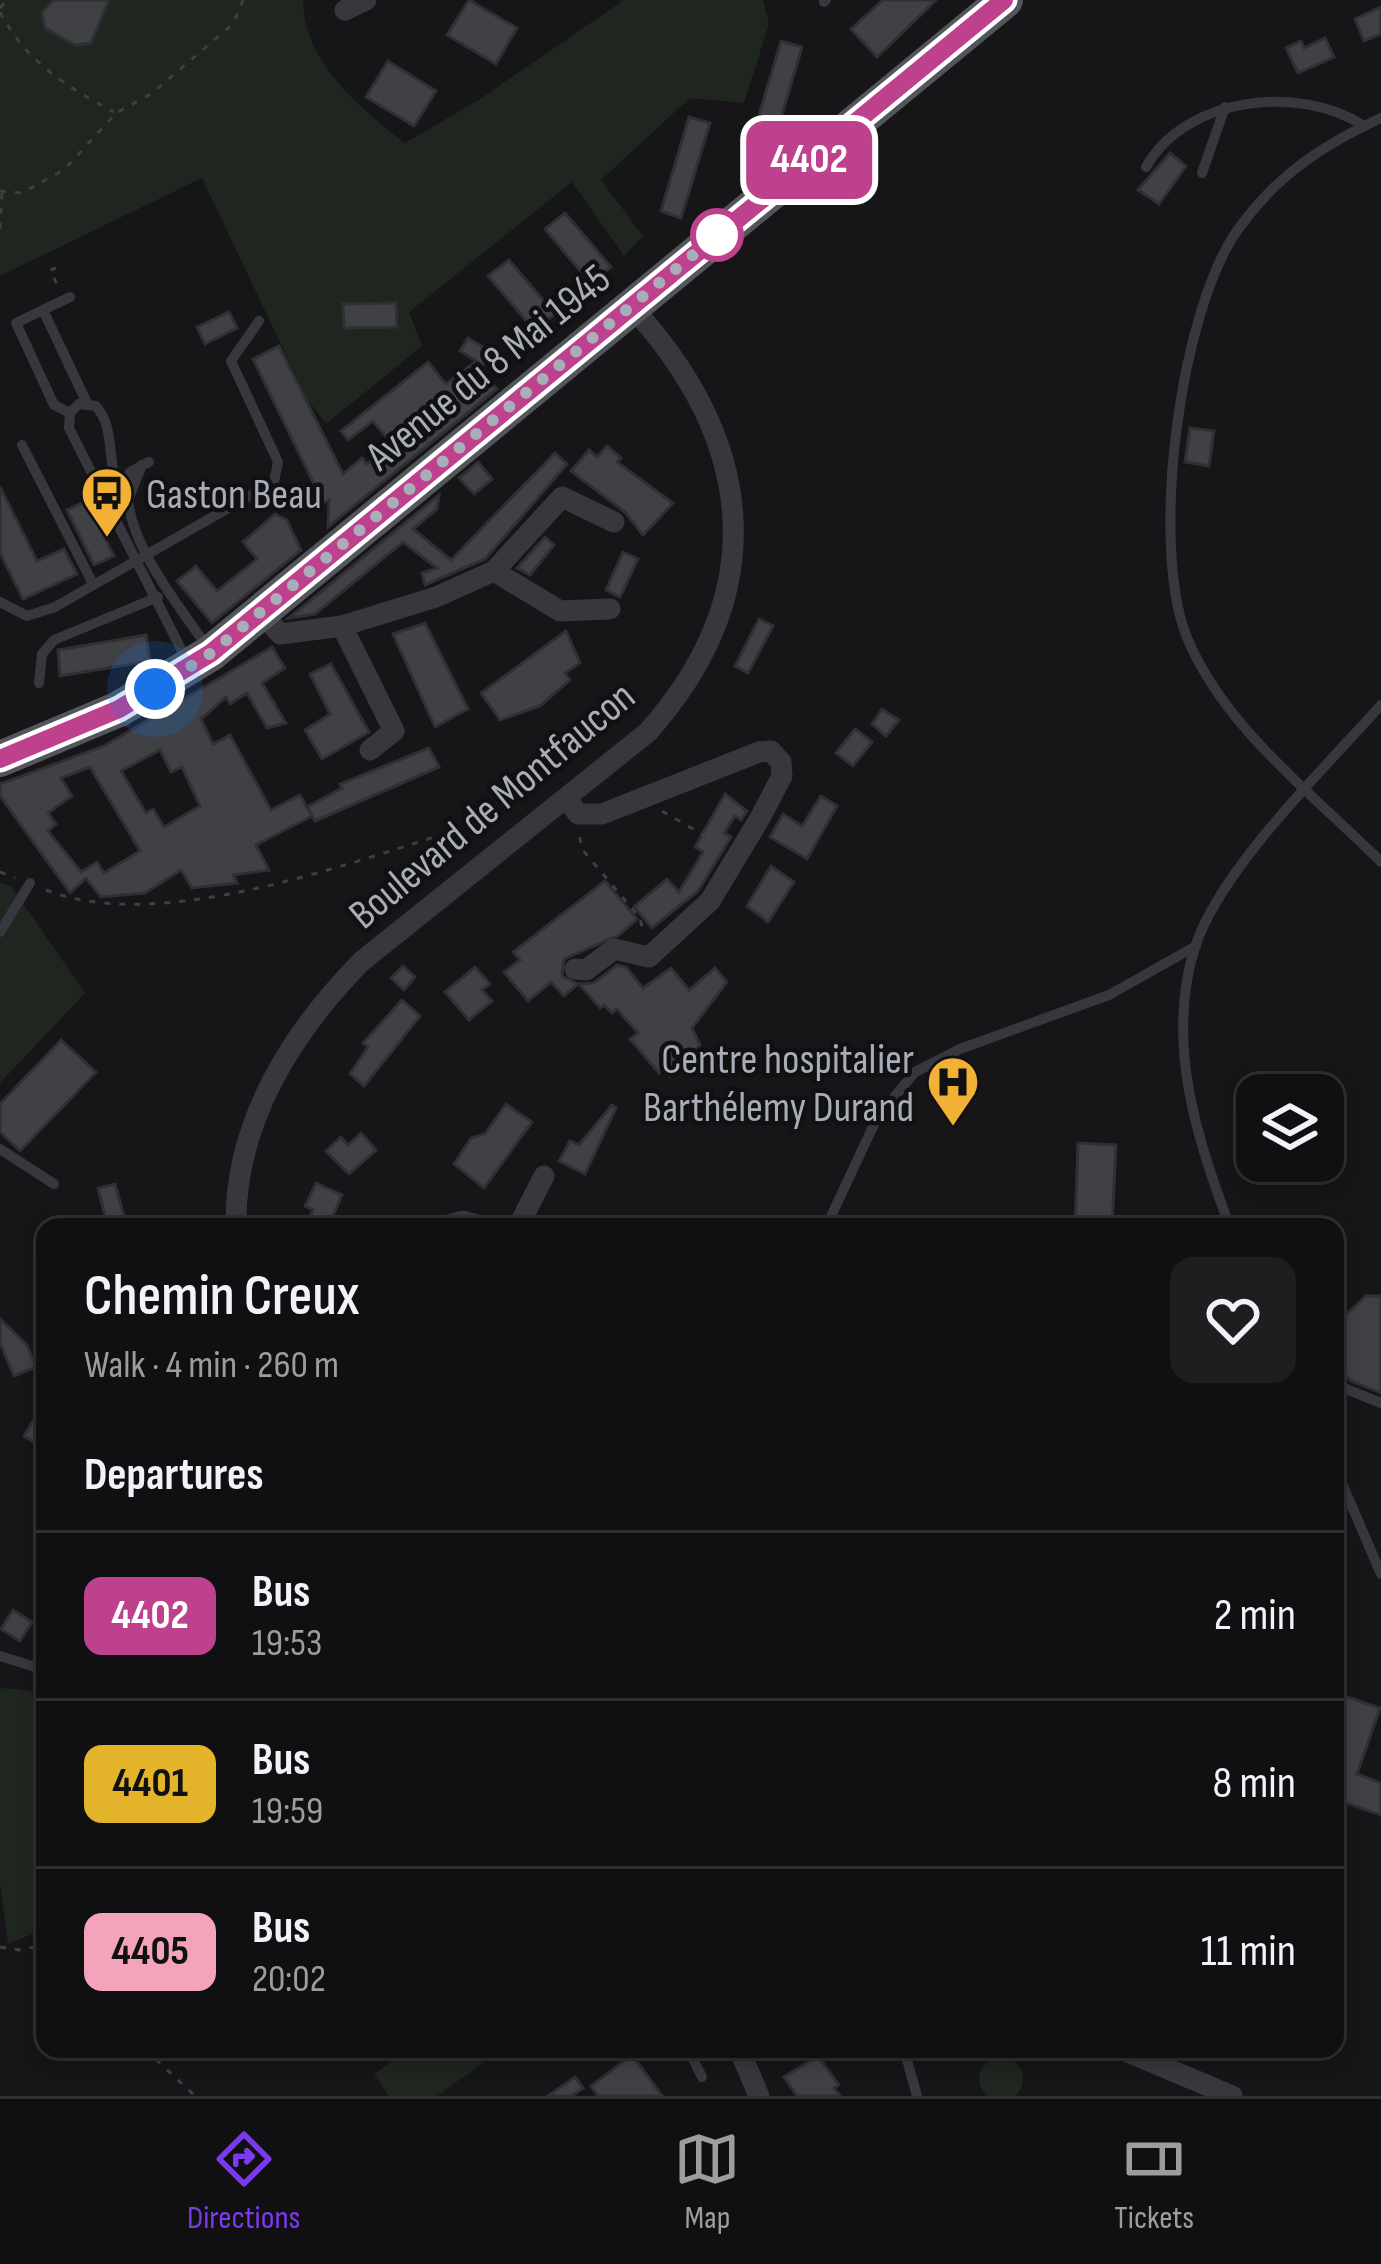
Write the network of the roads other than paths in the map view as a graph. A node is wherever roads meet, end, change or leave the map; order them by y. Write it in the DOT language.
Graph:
graph roads {
  1 [pos="1005,0"];
  2 [pos="1225,107"];
  3 [pos="1381,118"];
  4 [pos="1364,126"];
  5 [pos="1146,167"];
  6 [pos="1202,173"];
  7 [pos="70,297"];
  8 [pos="631,306"];
  9 [pos="43,310"];
  10 [pos="259,322"];
  11 [pos="86,403"];
  12 [pos="70,413"];
  13 [pos="22,446"];
  14 [pos="146,463"];
  15 [pos="125,505"];
  16 [pos="614,522"];
  17 [pos="150,555"];
  18 [pos="136,563"];
  19 [pos="494,571"];
  20 [pos="93,584"];
  21 [pos="167,592"];
  22 [pos="153,600"];
  23 [pos="0,602"];
  24 [pos="610,609"];
  25 [pos="261,612"];
  26 [pos="342,626"];
  27 [pos="201,660"];
  28 [pos="39,682"];
  29 [pos="1381,705"];
  30 [pos="370,750"];
  31 [pos="0,759"];
  32 [pos="1306,790"];
  33 [pos="573,807"];
  34 [pos="1381,862"];
  35 [pos="30,884"];
  36 [pos="0,932"];
  37 [pos="1196,946"];
  38 [pos="575,969"];
  39 [pos="0,1149"];
  40 [pos="544,1176"];
  41 [pos="54,1184"];
  42 [pos="237,1218"];
  43 [pos="523,1218"];
  44 [pos="830,1218"];
  45 [pos="1227,1218"];
  46 [pos="1344,1387"];
  47 [pos="1381,1403"];
  48 [pos="1344,1489"];
  49 [pos="1381,1574"];
  50 [pos="0,1656"];
  51 [pos="36,1667"];
  52 [pos="692,2058"];
  53 [pos="743,2058"];
  54 [pos="906,2058"];
  55 [pos="1142,2058"];
  56 [pos="701,2077"];
  57 [pos="759,2096"];
  58 [pos="916,2096"];
  59 [pos="1232,2096"];
  1 -- 8 [label="main road, Avenue du 8 Mai 1945"];
  2 -- 4 [label="lane"];
  2 -- 5 [label="lane"];
  2 -- 6 [label="lane"];
  3 -- 4 [label="lane"];
  4 -- 32 [label="lane"];
  7 -- 9 [label="lane"];
  8 -- 25 [label="main road, Avenue du 8 Mai 1945"];
  8 -- 33 [label="street, Boulevard de Montfaucon"];
  9 -- 11 [label="lane"];
  9 -- 12 [label="lane"];
  10 -- 17 [label="lane"];
  11 -- 12 [label="lane"];
  11 -- 15 [label="lane"];
  12 -- 18 [label="lane"];
  13 -- 20 [label="lane"];
  14 -- 15 [label="lane"];
  15 -- 17 [label="lane"];
  16 -- 19 [label="street"];
  17 -- 18 [label="lane"];
  17 -- 21 [label="lane"];
  18 -- 20 [label="lane"];
  18 -- 22 [label="lane"];
  19 -- 24 [label="street"];
  19 -- 26 [label="street"];
  20 -- 23 [label="lane"];
  21 -- 22 [label="lane"];
  21 -- 27 [label="lane"];
  22 -- 27 [label="lane"];
  22 -- 28 [label="lane"];
  25 -- 26 [label="street"];
  25 -- 27 [label="main road, Avenue du 8 Mai 1945"];
  26 -- 30 [label="street"];
  27 -- 31 [label="main road, Avenue du 8 Mai 1945"];
  29 -- 32 [label="lane"];
  32 -- 34 [label="lane"];
  32 -- 37 [label="lane"];
  33 -- 38 [label="street"];
  33 -- 42 [label="street, Boulevard de Montfaucon"];
  35 -- 36 [label="lane"];
  37 -- 44 [label="lane"];
  37 -- 45 [label="lane"];
  39 -- 41 [label="lane"];
  40 -- 43 [label="street"];
  46 -- 47 [label="lane"];
  48 -- 49 [label="lane"];
  50 -- 51 [label="lane"];
  52 -- 56 [label="lane"];
  53 -- 57 [label="street"];
  54 -- 58 [label="lane"];
  55 -- 59 [label="street"];
}
